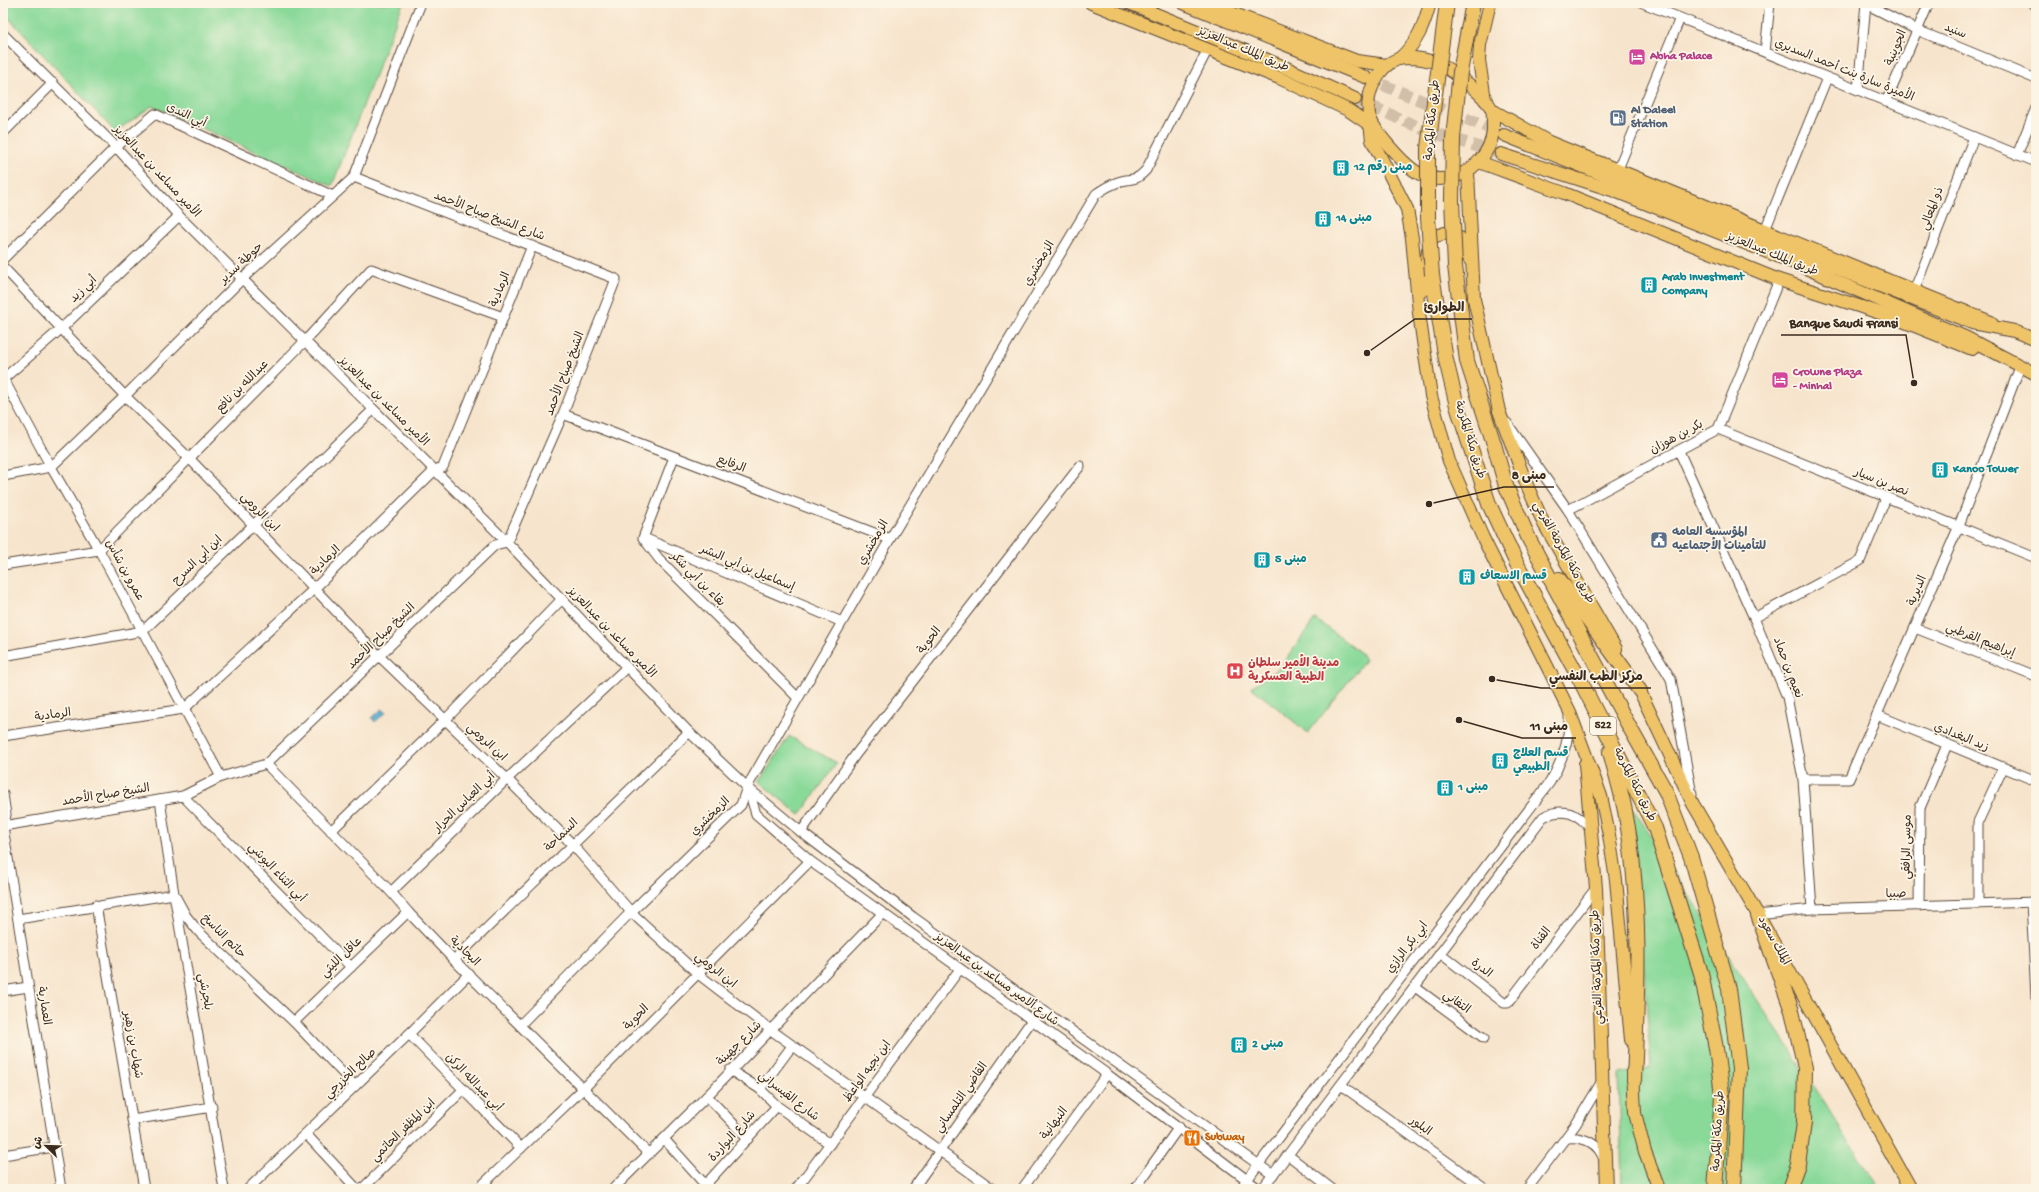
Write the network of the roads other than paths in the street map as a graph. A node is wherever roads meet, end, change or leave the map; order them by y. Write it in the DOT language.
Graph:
graph roads {
  1 [pos="421,3"];
  2 [pos="1091,3"];
  3 [pos="1129,3"];
  4 [pos="1183,3"];
  5 [pos="1206,3"];
  6 [pos="1430,3"];
  7 [pos="1447,3"];
  8 [pos="1490,3"];
  9 [pos="1643,3"];
  10 [pos="1770,3"];
  11 [pos="1866,3"];
  12 [pos="1929,3"];
  13 [pos="2032,3"];
  14 [pos="1653,5"];
  15 [pos="2036,5"];
  16 [pos="1473,7"];
  17 [pos="1680,18"];
  18 [pos="1918,30"];
  19 [pos="3,34"];
  20 [pos="1208,49"];
  21 [pos="1765,52"];
  22 [pos="1399,59"];
  23 [pos="1387,65"];
  24 [pos="1365,77"];
  25 [pos="1827,78"];
  26 [pos="2036,78"];
  27 [pos="53,83"];
  28 [pos="1858,90"];
  29 [pos="1355,99"];
  30 [pos="1485,100"];
  31 [pos="1886,102"];
  32 [pos="2036,108"];
  33 [pos="1492,110"];
  34 [pos="1372,123"];
  35 [pos="3,133"];
  36 [pos="1504,135"];
  37 [pos="1974,137"];
  38 [pos="116,147"];
  39 [pos="1501,154"];
  40 [pos="2017,155"];
  41 [pos="1479,162"];
  42 [pos="2036,162"];
  43 [pos="1618,169"];
  44 [pos="1468,172"];
  45 [pos="354,177"];
  46 [pos="333,196"];
  47 [pos="179,216"];
  48 [pos="1765,230"];
  49 [pos="532,246"];
  50 [pos="3,259"];
  51 [pos="3,267"];
  52 [pos="1473,267"];
  53 [pos="242,279"];
  54 [pos="616,279"];
  55 [pos="1779,280"];
  56 [pos="1914,291"];
  57 [pos="1419,312"];
  58 [pos="503,317"];
  59 [pos="62,328"];
  60 [pos="2014,331"];
  61 [pos="2036,340"];
  62 [pos="305,341"];
  63 [pos="2005,359"];
  64 [pos="2020,367"];
  65 [pos="2036,374"];
  66 [pos="3,379"];
  67 [pos="125,396"];
  68 [pos="373,410"];
  69 [pos="1499,411"];
  70 [pos="564,414"];
  71 [pos="1718,429"];
  72 [pos="1678,451"];
  73 [pos="674,457"];
  74 [pos="189,458"];
  75 [pos="1080,466"];
  76 [pos="51,467"];
  77 [pos="435,470"];
  78 [pos="3,476"];
  79 [pos="1886,498"];
  80 [pos="1568,510"];
  81 [pos="253,524"];
  82 [pos="1958,528"];
  83 [pos="643,538"];
  84 [pos="890,538"];
  85 [pos="1529,538"];
  86 [pos="507,542"];
  87 [pos="99,550"];
  88 [pos="2036,558"];
  89 [pos="3,565"];
  90 [pos="315,588"];
  91 [pos="562,599"];
  92 [pos="1754,618"];
  93 [pos="842,622"];
  94 [pos="1915,628"];
  95 [pos="143,631"];
  96 [pos="3,656"];
  97 [pos="379,656"];
  98 [pos="627,667"];
  99 [pos="2036,676"];
  100 [pos="1640,691"];
  101 [pos="798,698"];
  102 [pos="184,709"];
  103 [pos="1569,710"];
  104 [pos="1877,716"];
  105 [pos="445,720"];
  106 [pos="1603,726"];
  107 [pos="689,732"];
  108 [pos="3,736"];
  109 [pos="1582,745"];
  110 [pos="1947,745"];
  111 [pos="266,764"];
  112 [pos="2003,768"];
  113 [pos="221,777"];
  114 [pos="507,779"];
  115 [pos="1804,779"];
  116 [pos="2036,781"];
  117 [pos="747,787"];
  118 [pos="3,794"];
  119 [pos="183,796"];
  120 [pos="160,800"];
  121 [pos="1694,804"];
  122 [pos="3,826"];
  123 [pos="331,831"];
  124 [pos="800,832"];
  125 [pos="1591,832"];
  126 [pos="572,844"];
  127 [pos="810,861"];
  128 [pos="1596,888"];
  129 [pos="391,892"];
  130 [pos="174,894"];
  131 [pos="2033,902"];
  132 [pos="1978,904"];
  133 [pos="96,905"];
  134 [pos="1920,906"];
  135 [pos="1812,909"];
  136 [pos="408,912"];
  137 [pos="631,912"];
  138 [pos="882,914"];
  139 [pos="1758,915"];
  140 [pos="18,918"];
  141 [pos="943,938"];
  142 [pos="935,951"];
  143 [pos="1440,953"];
  144 [pos="454,960"];
  145 [pos="351,967"];
  146 [pos="960,969"];
  147 [pos="469,974"];
  148 [pos="698,974"];
  149 [pos="28,987"];
  150 [pos="1415,987"];
  151 [pos="3,991"];
  152 [pos="2036,997"];
  153 [pos="1507,1003"];
  154 [pos="1032,1020"];
  155 [pos="294,1022"];
  156 [pos="520,1025"];
  157 [pos="770,1030"];
  158 [pos="409,1034"];
  159 [pos="1484,1038"];
  160 [pos="792,1046"];
  161 [pos="730,1070"];
  162 [pos="1107,1074"];
  163 [pos="1634,1080"];
  164 [pos="1602,1081"];
  165 [pos="1341,1085"];
  166 [pos="355,1086"];
  167 [pos="583,1089"];
  168 [pos="760,1089"];
  169 [pos="463,1090"];
  170 [pos="707,1096"];
  171 [pos="865,1096"];
  172 [pos="777,1106"];
  173 [pos="212,1107"];
  174 [pos="132,1120"];
  175 [pos="1179,1127"];
  176 [pos="306,1134"];
  177 [pos="1566,1138"];
  178 [pos="664,1139"];
  179 [pos="748,1139"];
  180 [pos="830,1144"];
  181 [pos="54,1147"];
  182 [pos="520,1148"];
  183 [pos="940,1151"];
  184 [pos="649,1154"];
  185 [pos="3,1155"];
  186 [pos="1288,1155"];
  187 [pos="1605,1163"];
  188 [pos="1258,1164"];
  189 [pos="1273,1175"];
  190 [pos="1247,1180"];
  191 [pos="708,1187"];
  192 [pos="1910,1188"];
  193 [pos="61,1189"];
  194 [pos="144,1189"];
  195 [pos="224,1189"];
  196 [pos="248,1189"];
  197 [pos="357,1189"];
  198 [pos="362,1189"];
  199 [pos="478,1189"];
  200 [pos="613,1189"];
  201 [pos="796,1189"];
  202 [pos="913,1189"];
  203 [pos="993,1189"];
  204 [pos="1022,1189"];
  205 [pos="1135,1189"];
  206 [pos="1240,1189"];
  207 [pos="1259,1189"];
  208 [pos="1262,1189"];
  209 [pos="1332,1189"];
  210 [pos="1485,1189"];
  211 [pos="1527,1189"];
  212 [pos="1606,1189"];
  213 [pos="1660,1189"];
  214 [pos="1715,1189"];
  215 [pos="1734,1189"];
  216 [pos="1790,1189"];
  1 -- 45 [label="street, حوطة سدير"];
  2 -- 20 [label="main road"];
  3 -- 29 [label="main road, طريق الملك عبدالعزيز"];
  4 -- 24 [label="main road, طريق الملك عبدالعزيز"];
  5 -- 23 [label="main road"];
  6 -- 22 [label="main road"];
  7 -- 106 [label="highway, طريق مكة المكرمة / 522, bridge"];
  8 -- 30 [label="main road"];
  9 -- 14 [label="street, الأميرة سارة بنت أحمد السديري"];
  10 -- 21 [label="street"];
  11 -- 18 [label="street, سنيد"];
  11 -- 28 [label="street"];
  12 -- 18 [label="street, الجوينبة"];
  13 -- 15 [label="street"];
  14 -- 17 [label="street, الأميرة سارة بنت أحمد السديري"];
  16 -- 85 [label="highway, طريق مكة المكرمة, bridge"];
  17 -- 21 [label="street, الأميرة سارة بنت أحمد السديري"];
  17 -- 43 [label="street"];
  18 -- 26 [label="street, سنيد"];
  18 -- 31 [label="street, الجوينبة"];
  19 -- 27 [label="street, الأمير مساعد بن عبدالعزيز"];
  20 -- 34 [label="main road"];
  20 -- 84 [label="street, الزمخشري"];
  21 -- 25 [label="street, الأميرة سارة بنت أحمد السديري"];
  22 -- 23 [label="main road"];
  22 -- 30 [label="main road"];
  23 -- 34 [label="main road"];
  25 -- 28 [label="street, الأميرة سارة بنت أحمد السديري"];
  25 -- 48 [label="street"];
  27 -- 35 [label="street"];
  27 -- 38 [label="street, الأمير مساعد بن عبدالعزيز"];
  28 -- 31 [label="street, الأميرة سارة بنت أحمد السديري"];
  30 -- 33 [label="main road"];
  31 -- 37 [label="street, الأميرة سارة بنت أحمد السديري"];
  32 -- 40 [label="street"];
  33 -- 41 [label="main road"];
  33 -- 43 [label="main road"];
  34 -- 44 [label="main road"];
  34 -- 57 [label="main road"];
  36 -- 60 [label="main road, طريق الملك عبدالعزيز"];
  37 -- 40 [label="street, الأميرة سارة بنت أحمد السديري"];
  37 -- 56 [label="street, ذو المعالي"];
  38 -- 46 [label="street, أبي الندى"];
  38 -- 47 [label="street, الأمير مساعد بن عبدالعزيز"];
  38 -- 50 [label="street, أبي الندى"];
  39 -- 63 [label="main road, طريق الملك عبدالعزيز"];
  40 -- 42 [label="street, الأميرة سارة بنت أحمد السديري"];
  41 -- 44 [label="main road"];
  41 -- 55 [label="main road"];
  43 -- 48 [label="main road"];
  44 -- 52 [label="main road, طريق مكة المكرمة الفرعي"];
  45 -- 46 [label="street, حوطة سدير"];
  45 -- 49 [label="street, شارع الشيخ صباح الأحمد"];
  46 -- 53 [label="street, حوطة سدير"];
  47 -- 53 [label="street, الأمير مساعد بن عبدالعزيز"];
  47 -- 59 [label="street, أبي زيد"];
  48 -- 56 [label="main road"];
  49 -- 54 [label="street, شارع الشيخ صباح الأحمد"];
  49 -- 58 [label="street, الرمادية"];
  51 -- 59 [label="street, ابن الرومي"];
  52 -- 57 [label="main road"];
  52 -- 69 [label="main road, طريق مكة المكرمة الفرعي"];
  53 -- 62 [label="street, الأمير مساعد بن عبدالعزيز"];
  53 -- 67 [label="street, حوطة سدير"];
  54 -- 70 [label="street, الشيخ صباح الأحمد"];
  55 -- 63 [label="main road"];
  55 -- 71 [label="street, بكر بن هوزان"];
  56 -- 60 [label="main road"];
  57 -- 103 [label="main road"];
  58 -- 62 [label="street, عبدالله بن نافع"];
  58 -- 77 [label="street, الرمادية"];
  59 -- 66 [label="street, أبي زيد"];
  59 -- 67 [label="street, ابن الرومي"];
  60 -- 61 [label="main road, طريق الملك عبدالعزيز"];
  62 -- 68 [label="street, الأمير مساعد بن عبدالعزيز"];
  62 -- 74 [label="street, عبدالله بن نافع"];
  63 -- 64 [label="main road, طريق الملك عبدالعزيز"];
  64 -- 65 [label="main road, طريق الملك عبدالعزيز"];
  64 -- 82 [label="street, الديرية"];
  66 -- 76 [label="street, عمرو بن شأس"];
  67 -- 74 [label="street, ابن الرومي"];
  67 -- 76 [label="street, حوطة سدير"];
  68 -- 77 [label="street, الأمير مساعد بن عبدالعزيز"];
  68 -- 81 [label="street, ابن أبي السرح"];
  69 -- 80 [label="street"];
  69 -- 100 [label="main road, طريق مكة المكرمة الفرعي"];
  70 -- 73 [label="street, الرفايع"];
  70 -- 86 [label="street, الشيخ صباح الأحمد"];
  71 -- 72 [label="street, بكر بن هوزان"];
  71 -- 79 [label="street, نصر بن سيار"];
  72 -- 80 [label="street, بكر بن هوزان"];
  72 -- 92 [label="street, نعيم بن حماد"];
  73 -- 83 [label="street"];
  73 -- 84 [label="street, الرفايع"];
  74 -- 81 [label="street, ابن الرومي"];
  74 -- 87 [label="street, عبدالله بن نافع"];
  75 -- 124 [label="street, الحوية"];
  76 -- 78 [label="street"];
  76 -- 87 [label="street, عمرو بن شأس"];
  77 -- 86 [label="street, الأمير مساعد بن عبدالعزيز"];
  77 -- 90 [label="street, الرمادية"];
  79 -- 82 [label="street, نصر بن سيار"];
  79 -- 92 [label="street"];
  80 -- 121 [label="street"];
  81 -- 90 [label="street, ابن الرومي"];
  81 -- 95 [label="street, ابن أبي السرح"];
  82 -- 88 [label="street, نصر بن سيار"];
  82 -- 94 [label="street, الديرية"];
  83 -- 93 [label="street, إسماعيل بن أبي البشر"];
  83 -- 101 [label="street, بقاء بن أبي شكر"];
  84 -- 93 [label="street, الزمخشري"];
  85 -- 100 [label="highway"];
  85 -- 215 [label="highway, طريق مكة المكرمة / 522"];
  86 -- 91 [label="street, الأمير مساعد بن عبدالعزيز"];
  86 -- 97 [label="street, الشيخ صباح الأحمد"];
  87 -- 89 [label="street"];
  87 -- 95 [label="street, عمرو بن شأس"];
  90 -- 97 [label="street, ابن الرومي"];
  90 -- 102 [label="street, الرمادية"];
  91 -- 98 [label="street, الأمير مساعد بن عبدالعزيز"];
  91 -- 105 [label="street"];
  92 -- 115 [label="street, نعيم بن حماد"];
  93 -- 101 [label="street, الزمخشري"];
  94 -- 99 [label="street, إبراهيم القرطبي"];
  94 -- 104 [label="street, الديرية"];
  95 -- 96 [label="street"];
  95 -- 102 [label="street, عمرو بن شأس"];
  97 -- 105 [label="street, ابن الرومي"];
  97 -- 111 [label="street, الشيخ صباح الأحمد"];
  98 -- 107 [label="street, الأمير مساعد بن عبدالعزيز"];
  98 -- 114 [label="street, أبي العباس الحرار"];
  100 -- 121 [label="main road, الملك سعود"];
  101 -- 117 [label="street, الزمخشري"];
  102 -- 108 [label="street, الرمادية"];
  102 -- 113 [label="street, عمرو بن شأس"];
  103 -- 109 [label="main road"];
  103 -- 188 [label="street, ابي بكر الرازي"];
  104 -- 110 [label="street, زيد البغدادي"];
  104 -- 115 [label="street, الديرية"];
  105 -- 114 [label="street, ابن الرومي"];
  105 -- 123 [label="street"];
  106 -- 163 [label="highway"];
  106 -- 214 [label="highway, طريق مكة المكرمة / 522"];
  107 -- 117 [label="street, الأمير مساعد بن عبدالعزيز"];
  107 -- 126 [label="street, السماحة"];
  109 -- 125 [label="main road, طريق مكة المكرمة الفرعي"];
  109 -- 163 [label="main road"];
  110 -- 112 [label="street, زيد البغدادي"];
  110 -- 134 [label="street, موسى الرافقي"];
  111 -- 113 [label="street, الشيخ صباح الأحمد"];
  111 -- 123 [label="street, البجادية"];
  112 -- 116 [label="street, زيد البغدادي"];
  112 -- 132 [label="street"];
  113 -- 119 [label="street, الشيخ صباح الأحمد"];
  114 -- 126 [label="street, ابن الرومي"];
  114 -- 129 [label="street, أبي العباس الحرار"];
  115 -- 135 [label="street, نعيم بن حماد"];
  117 -- 124 [label="street, الأمير مساعد بن عبدالعزيز"];
  117 -- 127 [label="street, شارع ألامير مساعد بن عبدالعزيز"];
  117 -- 137 [label="street, الزمخشري"];
  118 -- 122 [label="street, العمارية"];
  119 -- 120 [label="street, الشيخ صباح الأحمد"];
  119 -- 145 [label="street, أبي الثناء البوشي"];
  120 -- 122 [label="street, الشيخ صباح الأحمد"];
  120 -- 130 [label="street, بلجرشي"];
  121 -- 139 [label="main road, الملك سعود"];
  122 -- 140 [label="street, العمارية"];
  123 -- 129 [label="street, البجادية"];
  124 -- 141 [label="street, الأمير مساعد بن عبدالعزيز"];
  125 -- 128 [label="main road, طريق مكة المكرمة الفرعي"];
  125 -- 143 [label="street"];
  126 -- 137 [label="street, ابن الرومي"];
  126 -- 144 [label="street, السماحة"];
  127 -- 138 [label="street, شارع ألامير مساعد بن عبدالعزيز"];
  127 -- 148 [label="street, الحوية"];
  128 -- 153 [label="street, القناة"];
  128 -- 164 [label="main road, طريق مكة المكرمة الفرعي"];
  129 -- 136 [label="street, البجادية"];
  130 -- 133 [label="street"];
  130 -- 155 [label="street, حاتم الناسخ"];
  130 -- 173 [label="street, بلجرشي"];
  131 -- 132 [label="street, صبيا"];
  131 -- 152 [label="street"];
  132 -- 134 [label="street, صبيا"];
  133 -- 140 [label="street"];
  133 -- 174 [label="street, شهاب بن زهير"];
  134 -- 135 [label="street, صبيا"];
  135 -- 139 [label="street, صبيا"];
  136 -- 144 [label="street, البجادية"];
  136 -- 145 [label="street, عاقل الليثي"];
  137 -- 148 [label="street, ابن الرومي"];
  137 -- 156 [label="street, الزمخشري"];
  138 -- 142 [label="street, شارع ألامير مساعد بن عبدالعزيز"];
  138 -- 157 [label="street, شارع جهينة"];
  139 -- 192 [label="main road, الملك سعود"];
  139 -- 216 [label="highway"];
  140 -- 149 [label="street, العمارية"];
  141 -- 142 [label="street"];
  141 -- 188 [label="street, الأمير مساعد بن عبدالعزيز"];
  142 -- 146 [label="street, شارع ألامير مساعد بن عبدالعزيز"];
  143 -- 150 [label="street"];
  143 -- 153 [label="street, الدرة"];
  144 -- 147 [label="street, البجادية"];
  145 -- 155 [label="street, عاقل الليثي"];
  146 -- 154 [label="street, شارع ألامير مساعد بن عبدالعزيز"];
  146 -- 171 [label="street, ابن نجيه الواعظ"];
  147 -- 156 [label="street, البجادية"];
  147 -- 158 [label="street, صالح الخزرجي"];
  148 -- 157 [label="street, ابن الرومي"];
  148 -- 167 [label="street, الحوية"];
  149 -- 151 [label="street"];
  149 -- 181 [label="street, العمارية"];
  150 -- 159 [label="street, التفاني"];
  150 -- 165 [label="street"];
  154 -- 162 [label="street, شارع ألامير مساعد بن عبدالعزيز"];
  154 -- 183 [label="street, القاضي التلمساني"];
  155 -- 166 [label="street, حاتم الناسخ"];
  156 -- 167 [label="street, البجادية"];
  157 -- 160 [label="street, ابن الرومي"];
  157 -- 161 [label="street, شارع جهينة"];
  158 -- 166 [label="street, صالح الخزرجي"];
  158 -- 169 [label="street, أبي عبدالله الركن"];
  160 -- 168 [label="street"];
  160 -- 171 [label="street, ابن الرومي"];
  161 -- 168 [label="street, شارع القيسراني"];
  161 -- 170 [label="street, شارع جهينة"];
  162 -- 175 [label="street, شارع ألامير مساعد بن عبدالعزيز"];
  162 -- 204 [label="street, النبهانية"];
  163 -- 213 [label="main road"];
  164 -- 177 [label="street"];
  164 -- 187 [label="main road, طريق مكة المكرمة الفرعي"];
  165 -- 186 [label="street"];
  165 -- 210 [label="street, البلور"];
  166 -- 176 [label="street, صالح الخزرجي"];
  167 -- 182 [label="street, الحوية"];
  167 -- 184 [label="street, البجادية"];
  168 -- 172 [label="street, شارع القيسراني"];
  169 -- 182 [label="street, أبي عبدالله الركن"];
  169 -- 198 [label="street, ابن المظفر الحاتمي"];
  170 -- 178 [label="street, شارع جهينة"];
  170 -- 179 [label="street"];
  171 -- 180 [label="street, ابن نجيه الواعظ"];
  171 -- 183 [label="street, ابن الرومي"];
  172 -- 179 [label="street, شارع البواردة"];
  172 -- 180 [label="street, شارع القيسراني"];
  173 -- 174 [label="street"];
  173 -- 195 [label="street, بلجرشي"];
  174 -- 194 [label="street, شهاب بن زهير"];
  175 -- 190 [label="street, شارع ألامير مساعد بن عبدالعزيز"];
  175 -- 205 [label="street"];
  176 -- 196 [label="street, صالح الخزرجي"];
  176 -- 197 [label="street"];
  177 -- 187 [label="street"];
  177 -- 211 [label="street"];
  178 -- 184 [label="street, شارع جهينة"];
  178 -- 191 [label="street"];
  179 -- 191 [label="street, شارع البواردة"];
  180 -- 201 [label="street, ابن نجيه الواعظ"];
  181 -- 185 [label="street"];
  181 -- 193 [label="street, العمارية"];
  182 -- 199 [label="street, الحوية"];
  183 -- 202 [label="street, القاضي التلمساني"];
  183 -- 203 [label="street, ابن الرومي"];
  184 -- 200 [label="street, شارع جهينة"];
  186 -- 189 [label="street"];
  186 -- 209 [label="street"];
  187 -- 212 [label="main road, طريق مكة المكرمة الفرعي"];
  188 -- 189 [label="street"];
  188 -- 190 [label="street, ابي بكر الرازي"];
  189 -- 208 [label="street"];
  190 -- 206 [label="street, ابي بكر الرازي"];
  190 -- 207 [label="street, شارع ألامير مساعد بن عبدالعزيز"];
}
